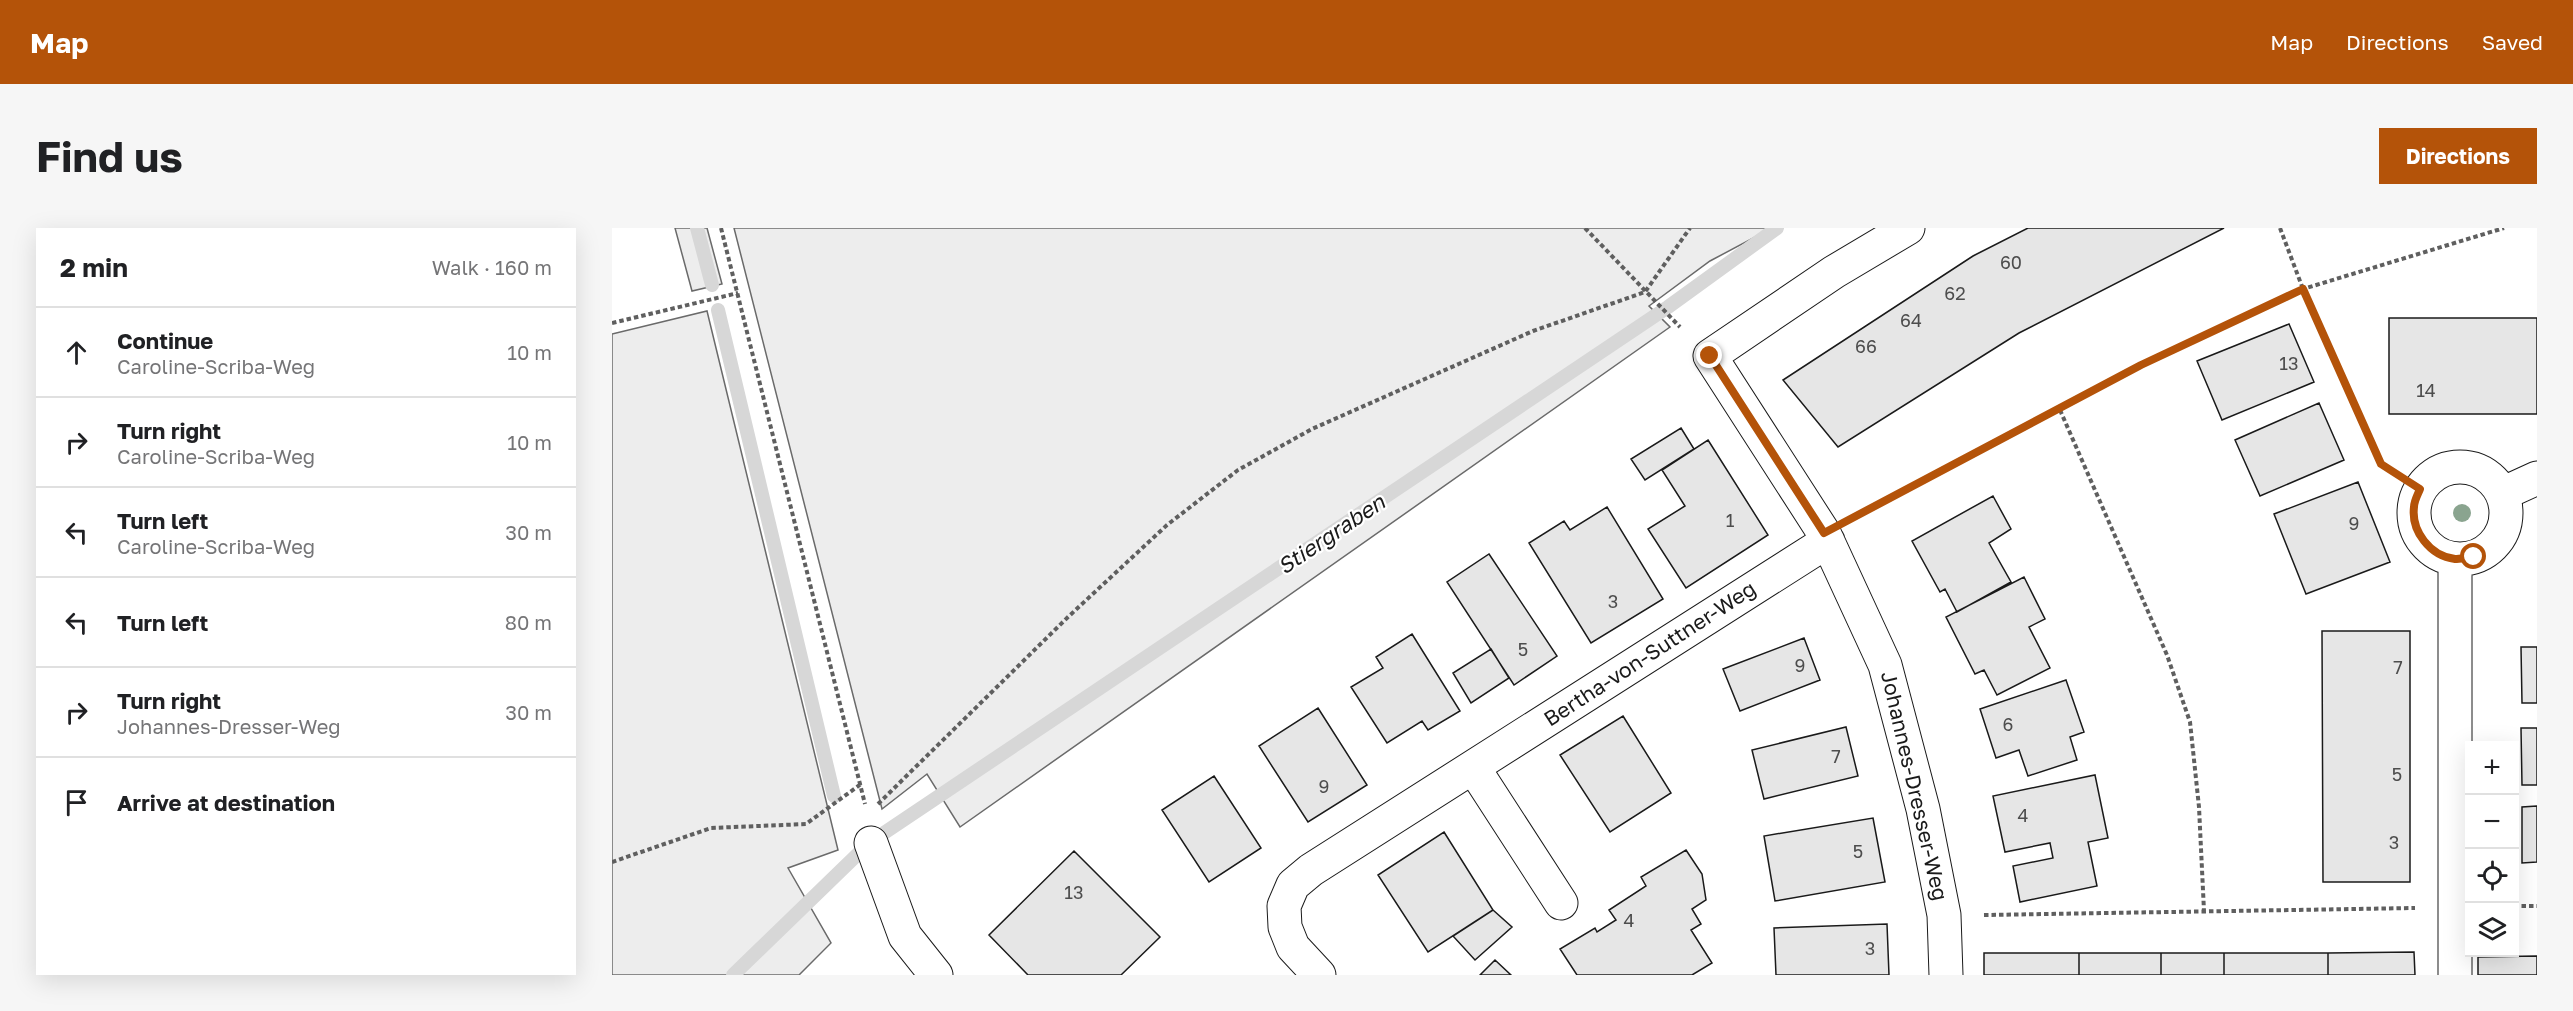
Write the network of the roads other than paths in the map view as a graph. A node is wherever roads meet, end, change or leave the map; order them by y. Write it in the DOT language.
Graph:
graph roads {
  1 [pos="1908,228"];
  2 [pos="2537,478"];
  3 [pos="2502,494"];
  4 [pos="1826,537"];
  5 [pos="2455,559"];
  6 [pos="1473,767"];
  7 [pos="869,829"];
  8 [pos="1561,903"];
  9 [pos="936,975"];
  10 [pos="1319,975"];
  11 [pos="1946,975"];
  12 [pos="2455,975"];
  1 -- 4 [label="street, Johannes-Dresser-Weg"];
  2 -- 3 [label="street"];
  3 -- 5 [label="street"];
  3 -- 5 [label="street"];
  4 -- 6 [label="street, Bertha-von-Suttner-Weg"];
  4 -- 11 [label="street, Johannes-Dresser-Weg"];
  5 -- 12 [label="street"];
  6 -- 8 [label="street"];
  6 -- 10 [label="street, Bertha-von-Suttner-Weg"];
  7 -- 9 [label="street"];
}
